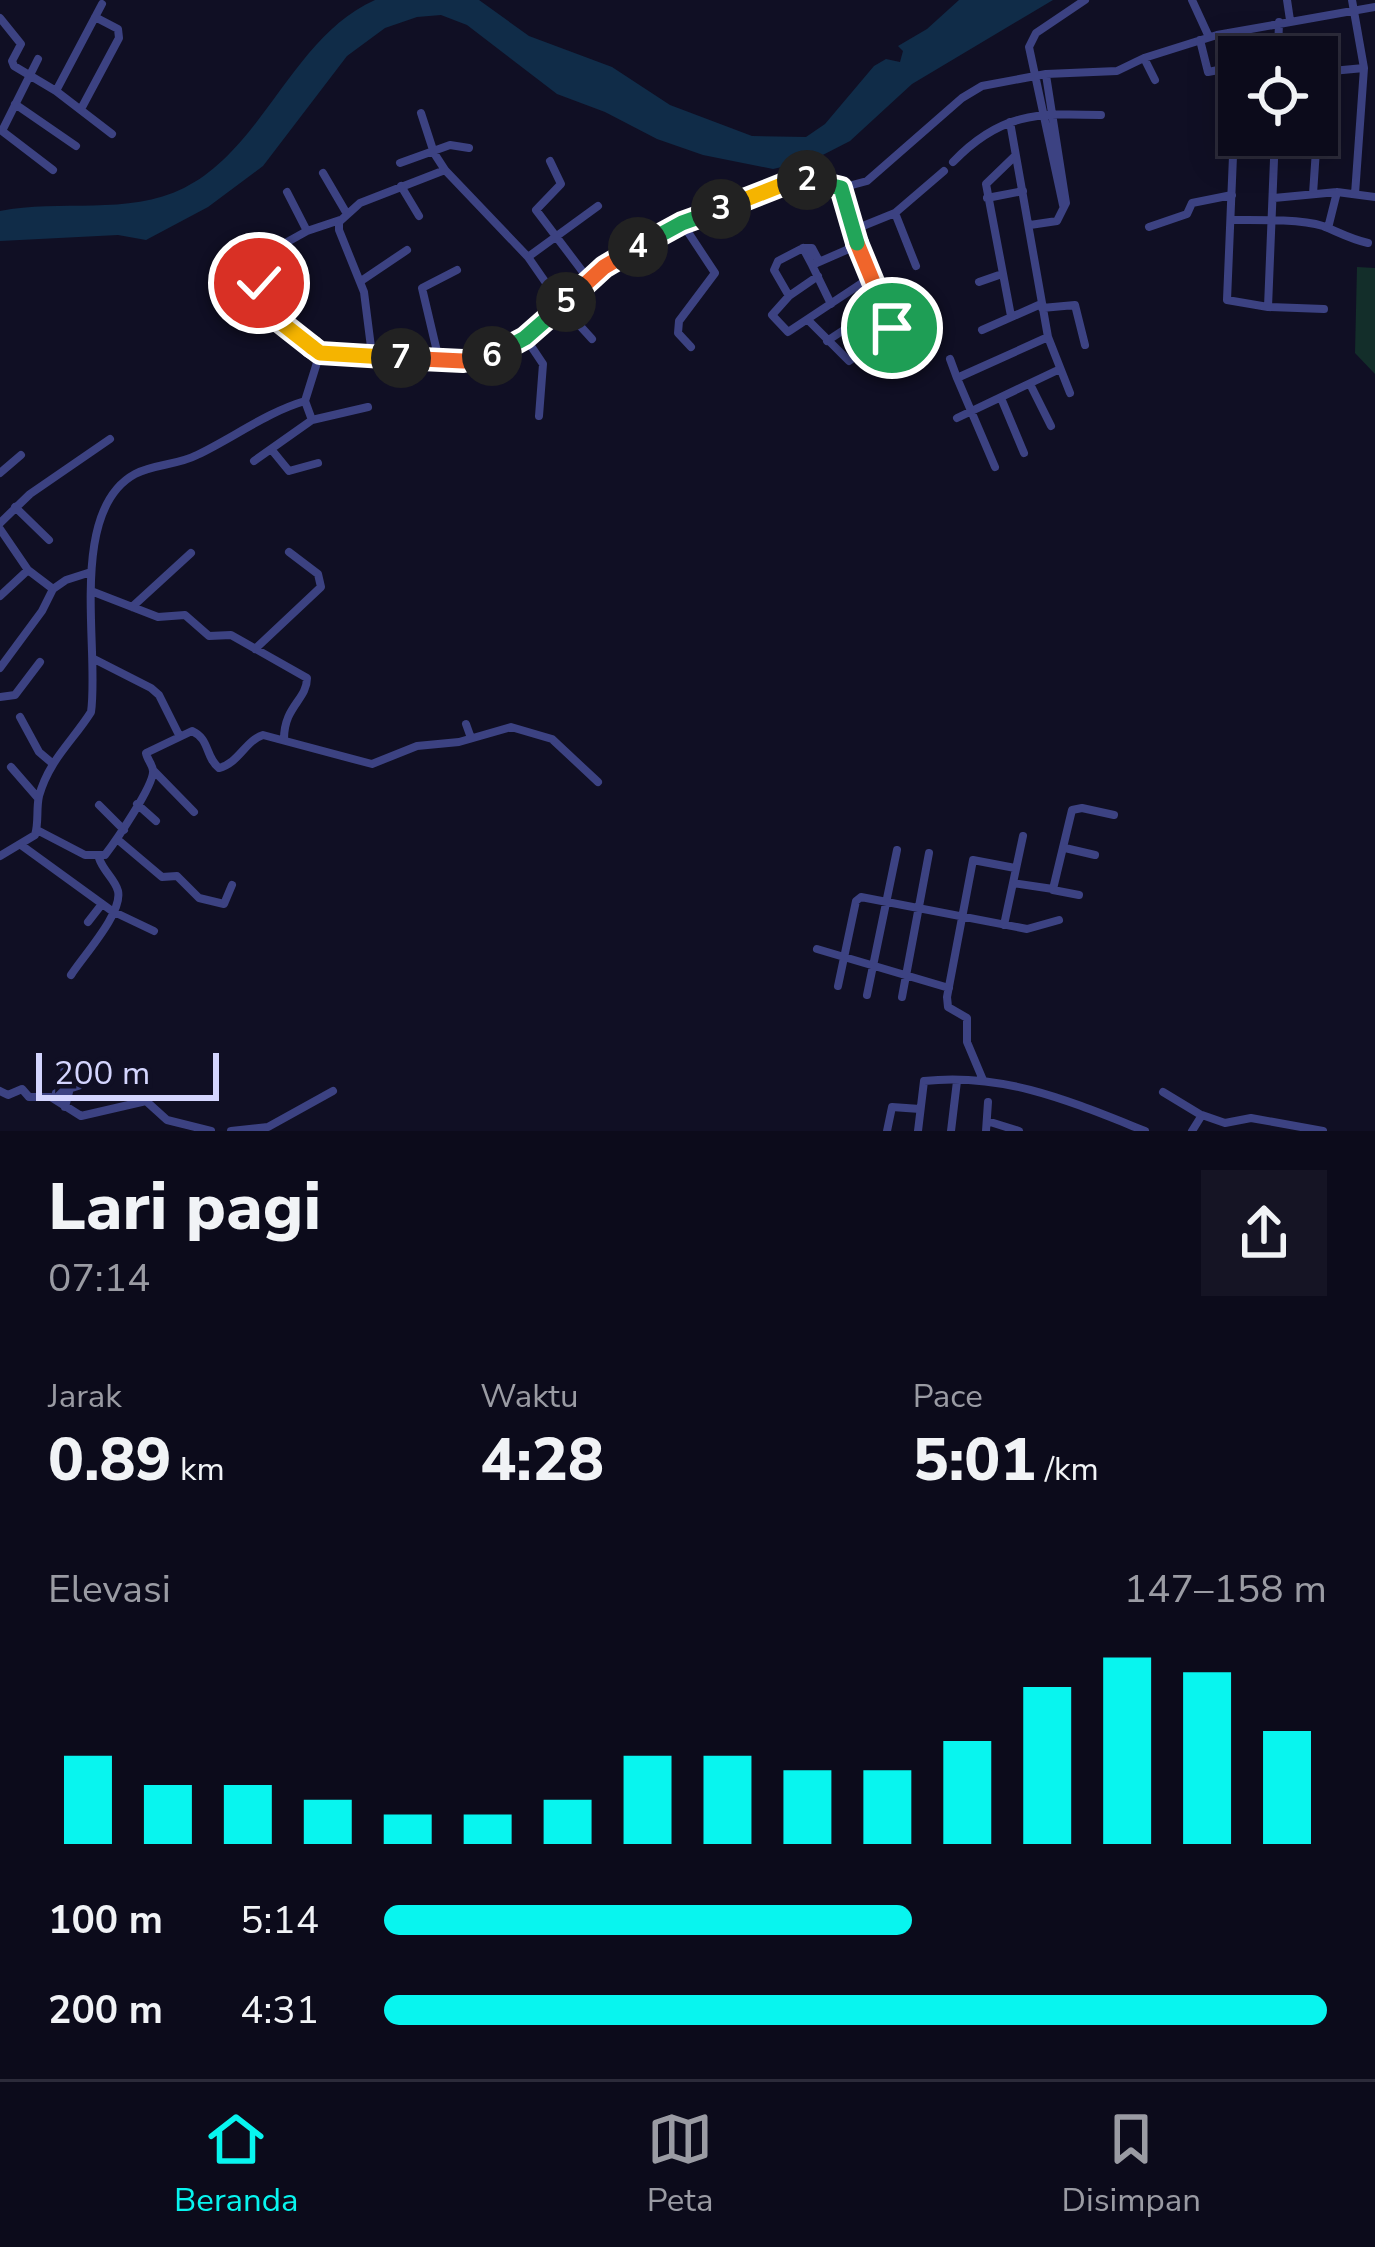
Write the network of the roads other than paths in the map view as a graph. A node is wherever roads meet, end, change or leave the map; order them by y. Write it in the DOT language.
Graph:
graph roads {
  1 [pos="1084,0"];
  2 [pos="1192,0"];
  3 [pos="1288,0"];
  4 [pos="102,4"];
  5 [pos="1354,5"];
  6 [pos="1375,7"];
  7 [pos="95,17"];
  8 [pos="0,18"];
  9 [pos="1284,21"];
  10 [pos="1228,32"];
  11 [pos="1229,36"];
  12 [pos="1281,36"];
  13 [pos="1204,39"];
  14 [pos="1144,58"];
  15 [pos="38,59"];
  16 [pos="1338,68"];
  17 [pos="1364,68"];
  18 [pos="1218,70"];
  19 [pos="1042,75"];
  20 [pos="29,76"];
  21 [pos="1155,80"];
  22 [pos="56,91"];
  23 [pos="15,104"];
  24 [pos="81,110"];
  25 [pos="421,113"];
  26 [pos="1047,114"];
  27 [pos="1101,115"];
  28 [pos="1010,122"];
  29 [pos="112,134"];
  30 [pos="76,146"];
  31 [pos="469,148"];
  32 [pos="434,153"];
  33 [pos="1016,155"];
  34 [pos="1233,156"];
  35 [pos="1275,156"];
  36 [pos="1316,156"];
  37 [pos="550,160"];
  38 [pos="953,162"];
  39 [pos="400,163"];
  40 [pos="53,170"];
  41 [pos="445,170"];
  42 [pos="944,171"];
  43 [pos="323,173"];
  44 [pos="400,186"];
  45 [pos="841,188"];
  46 [pos="1023,191"];
  47 [pos="1337,192"];
  48 [pos="287,193"];
  49 [pos="1313,194"];
  50 [pos="1355,194"];
  51 [pos="1232,195"];
  52 [pos="1375,197"];
  53 [pos="987,198"];
  54 [pos="1274,199"];
  55 [pos="598,206"];
  56 [pos="895,213"];
  57 [pos="418,216"];
  58 [pos="344,217"];
  59 [pos="1233,220"];
  60 [pos="1274,220"];
  61 [pos="682,223"];
  62 [pos="1030,224"];
  63 [pos="1149,227"];
  64 [pos="1328,228"];
  65 [pos="854,230"];
  66 [pos="308,232"];
  67 [pos="554,236"];
  68 [pos="266,240"];
  69 [pos="1368,243"];
  70 [pos="858,245"];
  71 [pos="407,250"];
  72 [pos="271,251"];
  73 [pos="528,257"];
  74 [pos="815,263"];
  75 [pos="916,266"];
  76 [pos="457,270"];
  77 [pos="1002,274"];
  78 [pos="818,277"];
  79 [pos="871,278"];
  80 [pos="589,280"];
  81 [pos="361,281"];
  82 [pos="979,282"];
  83 [pos="788,296"];
  84 [pos="883,304"];
  85 [pos="831,305"];
  86 [pos="562,306"];
  87 [pos="1042,306"];
  88 [pos="1268,307"];
  89 [pos="1324,309"];
  90 [pos="1011,316"];
  91 [pos="809,321"];
  92 [pos="982,331"];
  93 [pos="1048,337"];
  94 [pos="525,338"];
  95 [pos="592,339"];
  96 [pos="827,341"];
  97 [pos="1085,345"];
  98 [pos="692,347"];
  99 [pos="320,353"];
  100 [pos="372,355"];
  101 [pos="950,358"];
  102 [pos="439,360"];
  103 [pos="1060,369"];
  104 [pos="958,379"];
  105 [pos="1030,384"];
  106 [pos="1070,393"];
  107 [pos="1001,398"];
  108 [pos="305,401"];
  109 [pos="368,407"];
  110 [pos="971,410"];
  111 [pos="539,416"];
  112 [pos="957,418"];
  113 [pos="312,421"];
  114 [pos="1051,426"];
  115 [pos="110,439"];
  116 [pos="271,448"];
  117 [pos="1024,453"];
  118 [pos="21,455"];
  119 [pos="254,461"];
  120 [pos="318,463"];
  121 [pos="995,467"];
  122 [pos="0,473"];
  123 [pos="16,507"];
  124 [pos="0,526"];
  125 [pos="49,540"];
  126 [pos="289,552"];
  127 [pos="191,553"];
  128 [pos="28,570"];
  129 [pos="91,572"];
  130 [pos="53,589"];
  131 [pos="91,591"];
  132 [pos="0,596"];
  133 [pos="132,607"];
  134 [pos="255,649"];
  135 [pos="94,659"];
  136 [pos="40,662"];
  137 [pos="0,668"];
  138 [pos="0,697"];
  139 [pos="20,717"];
  140 [pos="466,724"];
  141 [pos="179,735"];
  142 [pos="471,738"];
  143 [pos="284,739"];
  144 [pos="52,763"];
  145 [pos="11,767"];
  146 [pos="153,770"];
  147 [pos="598,782"];
  148 [pos="38,798"];
  149 [pos="99,805"];
  150 [pos="136,805"];
  151 [pos="194,812"];
  152 [pos="1114,815"];
  153 [pos="156,821"];
  154 [pos="37,830"];
  155 [pos="124,830"];
  156 [pos="1023,836"];
  157 [pos="117,839"];
  158 [pos="21,845"];
  159 [pos="1065,848"];
  160 [pos="897,850"];
  161 [pos="929,853"];
  162 [pos="1095,855"];
  163 [pos="0,856"];
  164 [pos="98,858"];
  165 [pos="1015,868"];
  166 [pos="1013,883"];
  167 [pos="232,885"];
  168 [pos="1051,890"];
  169 [pos="1079,896"];
  170 [pos="887,902"];
  171 [pos="102,904"];
  172 [pos="918,908"];
  173 [pos="112,911"];
  174 [pos="962,917"];
  175 [pos="1059,920"];
  176 [pos="88,922"];
  177 [pos="1004,926"];
  178 [pos="154,931"];
  179 [pos="817,949"];
  180 [pos="845,957"];
  181 [pos="874,966"];
  182 [pos="71,976"];
  183 [pos="907,976"];
  184 [pos="838,986"];
  185 [pos="949,988"];
  186 [pos="867,995"];
  187 [pos="902,997"];
  188 [pos="64,1068"];
  189 [pos="983,1080"];
  190 [pos="957,1081"];
  191 [pos="73,1088"];
  192 [pos="0,1090"];
  193 [pos="332,1091"];
  194 [pos="1163,1092"];
  195 [pos="56,1093"];
  196 [pos="988,1102"];
  197 [pos="65,1107"];
  198 [pos="920,1109"];
  199 [pos="1201,1115"];
  200 [pos="276,1122"];
  201 [pos="987,1126"];
  202 [pos="211,1131"];
  203 [pos="231,1131"];
  204 [pos="286,1131"];
  205 [pos="887,1131"];
  206 [pos="918,1131"];
  207 [pos="951,1131"];
  208 [pos="1019,1131"];
  209 [pos="1145,1131"];
  210 [pos="1192,1131"];
  211 [pos="1323,1131"];
  1 -- 19 [label="street"];
  2 -- 13 [label="street"];
  3 -- 9 [label="street"];
  4 -- 7 [label="street"];
  5 -- 6 [label="street"];
  5 -- 9 [label="street"];
  5 -- 17 [label="street"];
  7 -- 22 [label="street"];
  7 -- 24 [label="street"];
  8 -- 20 [label="street"];
  9 -- 10 [label="street"];
  9 -- 12 [label="street"];
  10 -- 11 [label="street"];
  10 -- 13 [label="street"];
  13 -- 14 [label="street"];
  13 -- 18 [label="street"];
  14 -- 19 [label="street"];
  14 -- 21 [label="street"];
  15 -- 20 [label="street"];
  16 -- 17 [label="street"];
  17 -- 50 [label="street"];
  19 -- 26 [label="street"];
  19 -- 45 [label="street"];
  20 -- 22 [label="street"];
  20 -- 23 [label="street"];
  22 -- 24 [label="street"];
  23 -- 30 [label="street"];
  23 -- 40 [label="street"];
  24 -- 29 [label="street"];
  25 -- 32 [label="street"];
  26 -- 27 [label="street"];
  26 -- 28 [label="street"];
  26 -- 62 [label="street"];
  28 -- 33 [label="street"];
  28 -- 38 [label="street"];
  31 -- 32 [label="street"];
  32 -- 39 [label="street"];
  32 -- 41 [label="street"];
  33 -- 46 [label="street"];
  33 -- 53 [label="street"];
  34 -- 51 [label="street"];
  35 -- 54 [label="street"];
  36 -- 49 [label="street"];
  37 -- 67 [label="street"];
  41 -- 44 [label="street"];
  41 -- 73 [label="street"];
  42 -- 56 [label="street"];
  43 -- 58 [label="street"];
  44 -- 57 [label="street"];
  44 -- 58 [label="street"];
  45 -- 61 [label="street"];
  45 -- 65 [label="street"];
  46 -- 53 [label="street"];
  46 -- 62 [label="street"];
  47 -- 49 [label="street"];
  47 -- 50 [label="street"];
  47 -- 64 [label="street"];
  48 -- 66 [label="street"];
  49 -- 54 [label="street"];
  50 -- 52 [label="street"];
  51 -- 59 [label="street"];
  51 -- 63 [label="street"];
  53 -- 77 [label="street"];
  54 -- 60 [label="street"];
  55 -- 67 [label="street"];
  56 -- 65 [label="street"];
  56 -- 75 [label="street"];
  58 -- 66 [label="street"];
  58 -- 81 [label="street"];
  59 -- 60 [label="street"];
  59 -- 88 [label="street"];
  60 -- 64 [label="street"];
  60 -- 88 [label="street"];
  61 -- 80 [label="street"];
  61 -- 98 [label="street"];
  62 -- 87 [label="street"];
  64 -- 69 [label="street"];
  65 -- 70 [label="street"];
  66 -- 72 [label="street"];
  67 -- 73 [label="street"];
  67 -- 80 [label="street"];
  68 -- 72 [label="street"];
  70 -- 74 [label="street"];
  70 -- 79 [label="street"];
  71 -- 81 [label="street"];
  72 -- 99 [label="street"];
  73 -- 86 [label="street"];
  74 -- 78 [label="street"];
  74 -- 83 [label="street"];
  76 -- 102 [label="street"];
  77 -- 82 [label="street"];
  77 -- 90 [label="street"];
  78 -- 83 [label="street"];
  78 -- 85 [label="street"];
  79 -- 84 [label="street"];
  79 -- 85 [label="street"];
  80 -- 86 [label="street"];
  81 -- 100 [label="street"];
  83 -- 91 [label="street"];
  84 -- 96 [label="street"];
  84 -- 96 [label="street"];
  85 -- 91 [label="street"];
  86 -- 94 [label="street"];
  86 -- 95 [label="street"];
  87 -- 90 [label="street"];
  87 -- 93 [label="street"];
  87 -- 97 [label="street"];
  88 -- 89 [label="street"];
  90 -- 92 [label="street"];
  91 -- 96 [label="street"];
  93 -- 103 [label="street"];
  93 -- 104 [label="street"];
  94 -- 102 [label="street"];
  94 -- 111 [label="street"];
  99 -- 100 [label="street"];
  99 -- 108 [label="street"];
  100 -- 102 [label="street"];
  101 -- 104 [label="street"];
  103 -- 105 [label="street"];
  103 -- 106 [label="street"];
  104 -- 110 [label="street"];
  105 -- 107 [label="street"];
  105 -- 114 [label="street"];
  107 -- 110 [label="street"];
  107 -- 117 [label="street"];
  108 -- 113 [label="street"];
  108 -- 129 [label="street"];
  109 -- 113 [label="street"];
  110 -- 112 [label="street"];
  110 -- 121 [label="street"];
  113 -- 116 [label="street"];
  115 -- 123 [label="street"];
  116 -- 119 [label="street"];
  116 -- 120 [label="street"];
  118 -- 122 [label="street"];
  123 -- 124 [label="street"];
  123 -- 125 [label="street"];
  124 -- 128 [label="street"];
  126 -- 134 [label="street"];
  127 -- 133 [label="street"];
  128 -- 130 [label="street"];
  128 -- 132 [label="street"];
  129 -- 130 [label="street"];
  129 -- 131 [label="street"];
  130 -- 137 [label="street"];
  131 -- 133 [label="street"];
  131 -- 135 [label="street"];
  133 -- 134 [label="street"];
  134 -- 143 [label="street"];
  135 -- 141 [label="street"];
  135 -- 144 [label="street"];
  136 -- 138 [label="street"];
  139 -- 144 [label="street"];
  140 -- 142 [label="street"];
  141 -- 143 [label="street"];
  141 -- 146 [label="street"];
  142 -- 143 [label="street"];
  142 -- 147 [label="street"];
  144 -- 148 [label="street"];
  145 -- 148 [label="street"];
  146 -- 150 [label="street"];
  146 -- 151 [label="street"];
  148 -- 154 [label="street"];
  149 -- 155 [label="street"];
  150 -- 153 [label="street"];
  150 -- 155 [label="street"];
  152 -- 159 [label="street"];
  154 -- 158 [label="street"];
  154 -- 164 [label="street"];
  155 -- 157 [label="street"];
  156 -- 165 [label="street"];
  157 -- 164 [label="street"];
  157 -- 167 [label="street"];
  158 -- 163 [label="street"];
  158 -- 171 [label="street"];
  159 -- 162 [label="street"];
  159 -- 168 [label="street"];
  160 -- 170 [label="street"];
  161 -- 172 [label="street"];
  164 -- 173 [label="street"];
  165 -- 166 [label="street"];
  165 -- 174 [label="street"];
  166 -- 168 [label="street"];
  166 -- 177 [label="street"];
  168 -- 169 [label="street"];
  170 -- 172 [label="street"];
  170 -- 180 [label="street"];
  170 -- 181 [label="street"];
  171 -- 173 [label="street"];
  171 -- 176 [label="street"];
  172 -- 174 [label="street"];
  172 -- 183 [label="street"];
  173 -- 178 [label="street"];
  173 -- 182 [label="street"];
  174 -- 177 [label="street"];
  174 -- 185 [label="street"];
  175 -- 177 [label="street"];
  179 -- 180 [label="street"];
  180 -- 181 [label="street"];
  180 -- 184 [label="street"];
  181 -- 183 [label="street"];
  181 -- 186 [label="street"];
  183 -- 185 [label="street"];
  183 -- 187 [label="street"];
  185 -- 189 [label="street"];
  188 -- 191 [label="street"];
  189 -- 190 [label="street"];
  189 -- 209 [label="street"];
  190 -- 198 [label="street"];
  190 -- 207 [label="street"];
  191 -- 195 [label="street"];
  191 -- 197 [label="street"];
  192 -- 197 [label="street"];
  193 -- 200 [label="street"];
  194 -- 199 [label="street"];
  196 -- 201 [label="street"];
  197 -- 202 [label="street"];
  198 -- 205 [label="street"];
  198 -- 206 [label="street"];
  199 -- 210 [label="street"];
  199 -- 211 [label="street"];
  200 -- 203 [label="street"];
  200 -- 204 [label="street"];
  201 -- 208 [label="street"];
}
